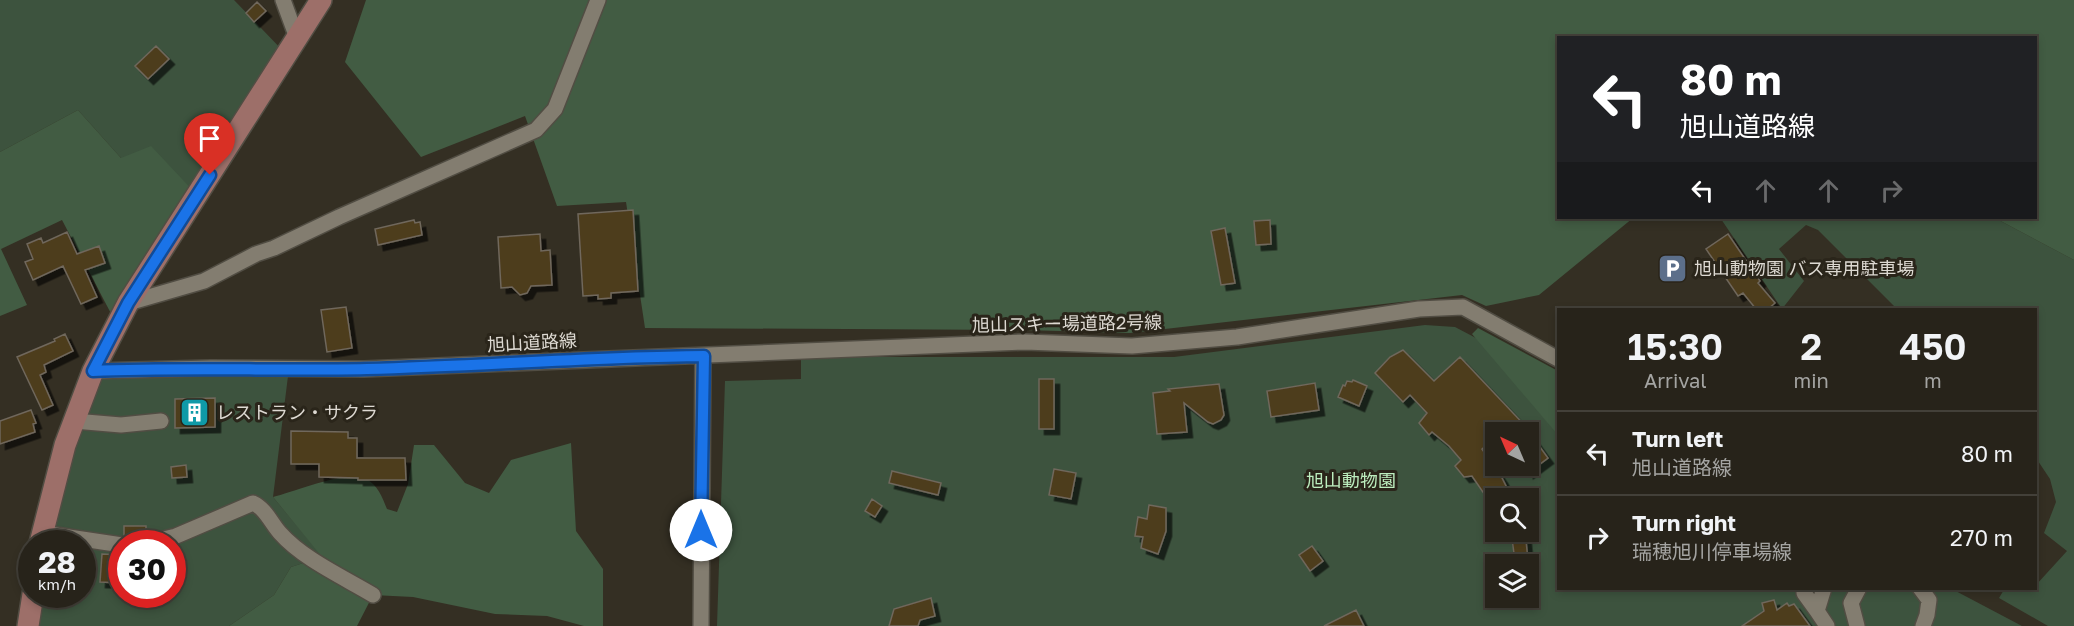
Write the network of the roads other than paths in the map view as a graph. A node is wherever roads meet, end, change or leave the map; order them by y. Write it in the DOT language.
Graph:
graph roads {
  1 [pos="283,0"];
  2 [pos="321,0"];
  3 [pos="598,0"];
  4 [pos="297,38"];
  5 [pos="128,303"];
  6 [pos="704,356"];
  7 [pos="1557,358"];
  8 [pos="93,371"];
  9 [pos="161,421"];
  10 [pos="74,422"];
  11 [pos="43,530"];
  12 [pos="186,532"];
  13 [pos="1823,590"];
  14 [pos="1858,590"];
  15 [pos="1922,590"];
  16 [pos="1804,593"];
  17 [pos="373,595"];
  18 [pos="31,608"];
  19 [pos="1817,611"];
  20 [pos="28,626"];
  21 [pos="701,626"];
  22 [pos="1827,626"];
  23 [pos="1857,626"];
  24 [pos="1923,626"];
  1 -- 4 [label="street"];
  2 -- 4 [label="main road"];
  3 -- 5 [label="street"];
  4 -- 5 [label="main road"];
  5 -- 8 [label="main road"];
  6 -- 7 [label="street, 旭山スキー場道路2号線"];
  6 -- 8 [label="street, 旭山道路線"];
  6 -- 21 [label="street"];
  8 -- 10 [label="main road"];
  9 -- 10 [label="street"];
  10 -- 11 [label="main road"];
  12 -- 17 [label="street"];
  13 -- 19 [label="street"];
  14 -- 23 [label="street"];
  15 -- 24 [label="street"];
  16 -- 19 [label="street"];
  18 -- 20 [label="main road"];
  19 -- 22 [label="street"];
}
